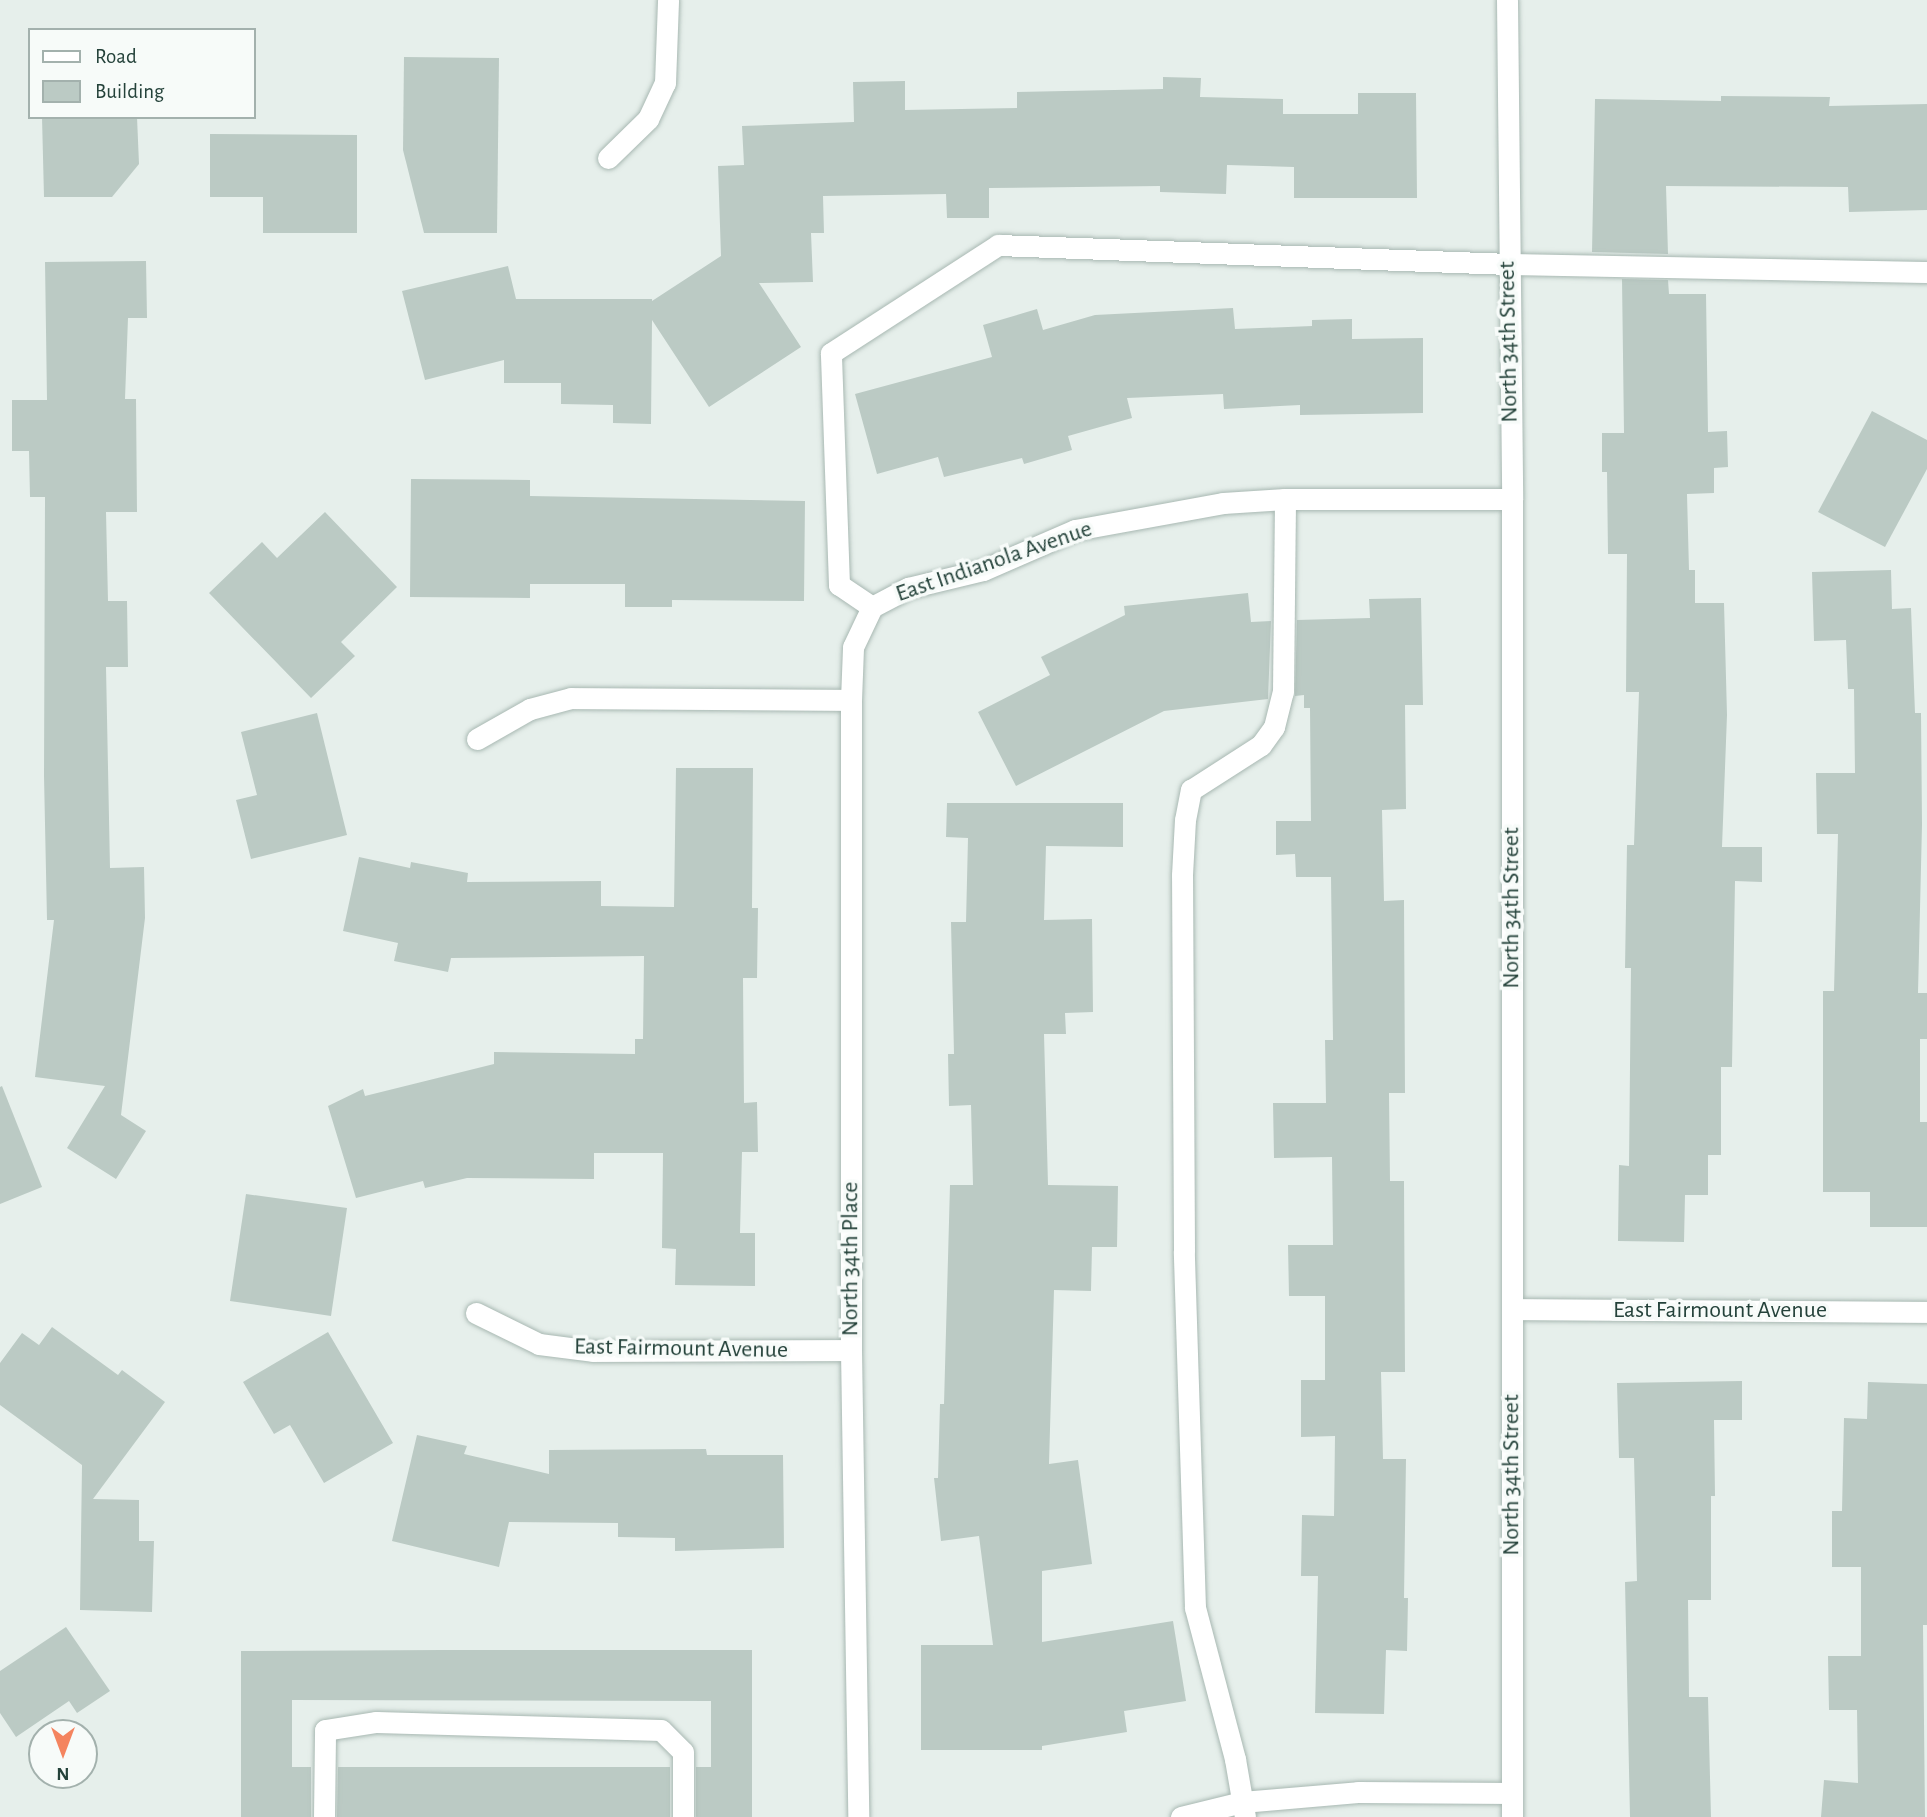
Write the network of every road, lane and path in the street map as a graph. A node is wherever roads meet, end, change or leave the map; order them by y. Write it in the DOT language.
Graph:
graph roads {
  1 [pos="667,0"];
  2 [pos="1507,0"];
  3 [pos="608,158"];
  4 [pos="1508,264"];
  5 [pos="1927,272"];
  6 [pos="1285,499"];
  7 [pos="1512,499"];
  8 [pos="872,607"];
  9 [pos="851,700"];
  10 [pos="477,739"];
  11 [pos="1512,1309"];
  12 [pos="1927,1312"];
  13 [pos="476,1313"];
  14 [pos="851,1350"];
  15 [pos="1512,1793"];
  16 [pos="1244,1809"];
  17 [pos="324,1817"];
  18 [pos="683,1817"];
  19 [pos="858,1817"];
  20 [pos="1181,1817"];
  21 [pos="1512,1817"];
  1 -- 3 [label="street"];
  2 -- 4 [label="street, North 34th Street"];
  4 -- 5 [label="street"];
  4 -- 7 [label="street, North 34th Street"];
  4 -- 8 [label="street"];
  6 -- 7 [label="street, East Indianola Avenue"];
  6 -- 8 [label="street, East Indianola Avenue"];
  6 -- 16 [label="street"];
  7 -- 11 [label="street, North 34th Street"];
  8 -- 9 [label="street, East Indianola Avenue"];
  9 -- 10 [label="street"];
  9 -- 14 [label="street, North 34th Place"];
  11 -- 12 [label="street, East Fairmount Avenue"];
  11 -- 15 [label="street, North 34th Street"];
  13 -- 14 [label="street, East Fairmount Avenue"];
  14 -- 19 [label="street, North 34th Place"];
  15 -- 16 [label="street"];
  15 -- 21 [label="street, North 34th Street"];
  16 -- 20 [label="street"];
  17 -- 18 [label="street"];
}
